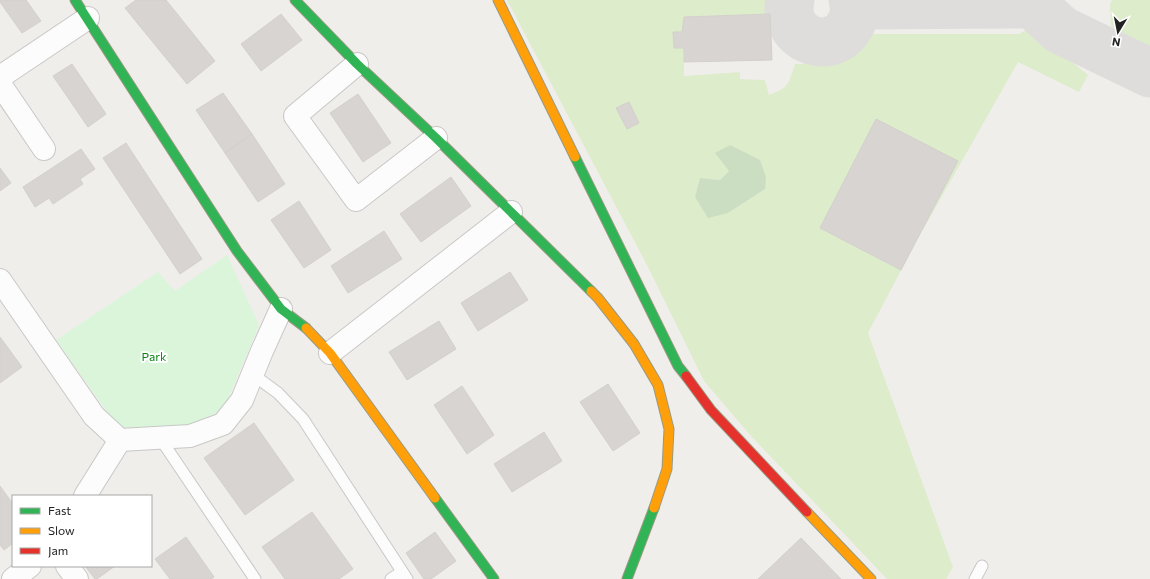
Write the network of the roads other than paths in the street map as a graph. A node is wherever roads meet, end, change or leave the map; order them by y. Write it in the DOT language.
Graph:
graph roads {
  1 [pos="75,0"];
  2 [pos="295,0"];
  3 [pos="498,0"];
  4 [pos="88,18"];
  5 [pos="358,64"];
  6 [pos="0,77"];
  7 [pos="0,84"];
  8 [pos="436,138"];
  9 [pos="44,149"];
  10 [pos="511,212"];
  11 [pos="0,280"];
  12 [pos="281,309"];
  13 [pos="330,353"];
  14 [pos="252,374"];
  15 [pos="164,438"];
  16 [pos="120,440"];
  17 [pos="86,495"];
  18 [pos="982,566"];
  19 [pos="29,567"];
  20 [pos="68,567"];
  21 [pos="404,575"];
  22 [pos="13,579"];
  23 [pos="77,579"];
  24 [pos="255,579"];
  25 [pos="391,579"];
  26 [pos="494,579"];
  27 [pos="627,579"];
  28 [pos="871,579"];
  29 [pos="975,579"];
  1 -- 4 [label="street"];
  2 -- 5 [label="street"];
  3 -- 28 [label="street"];
  4 -- 6 [label="street"];
  4 -- 12 [label="street"];
  5 -- 8 [label="street"];
  5 -- 8 [label="street"];
  7 -- 9 [label="street"];
  8 -- 10 [label="street"];
  10 -- 13 [label="street"];
  10 -- 27 [label="street"];
  11 -- 16 [label="street"];
  12 -- 13 [label="street"];
  12 -- 14 [label="street"];
  13 -- 26 [label="street"];
  14 -- 15 [label="street"];
  14 -- 21 [label="lane"];
  15 -- 16 [label="street"];
  15 -- 24 [label="lane"];
  16 -- 17 [label="street"];
  18 -- 29 [label="lane"];
  19 -- 22 [label="street"];
  20 -- 23 [label="street"];
  21 -- 25 [label="lane"];
}
